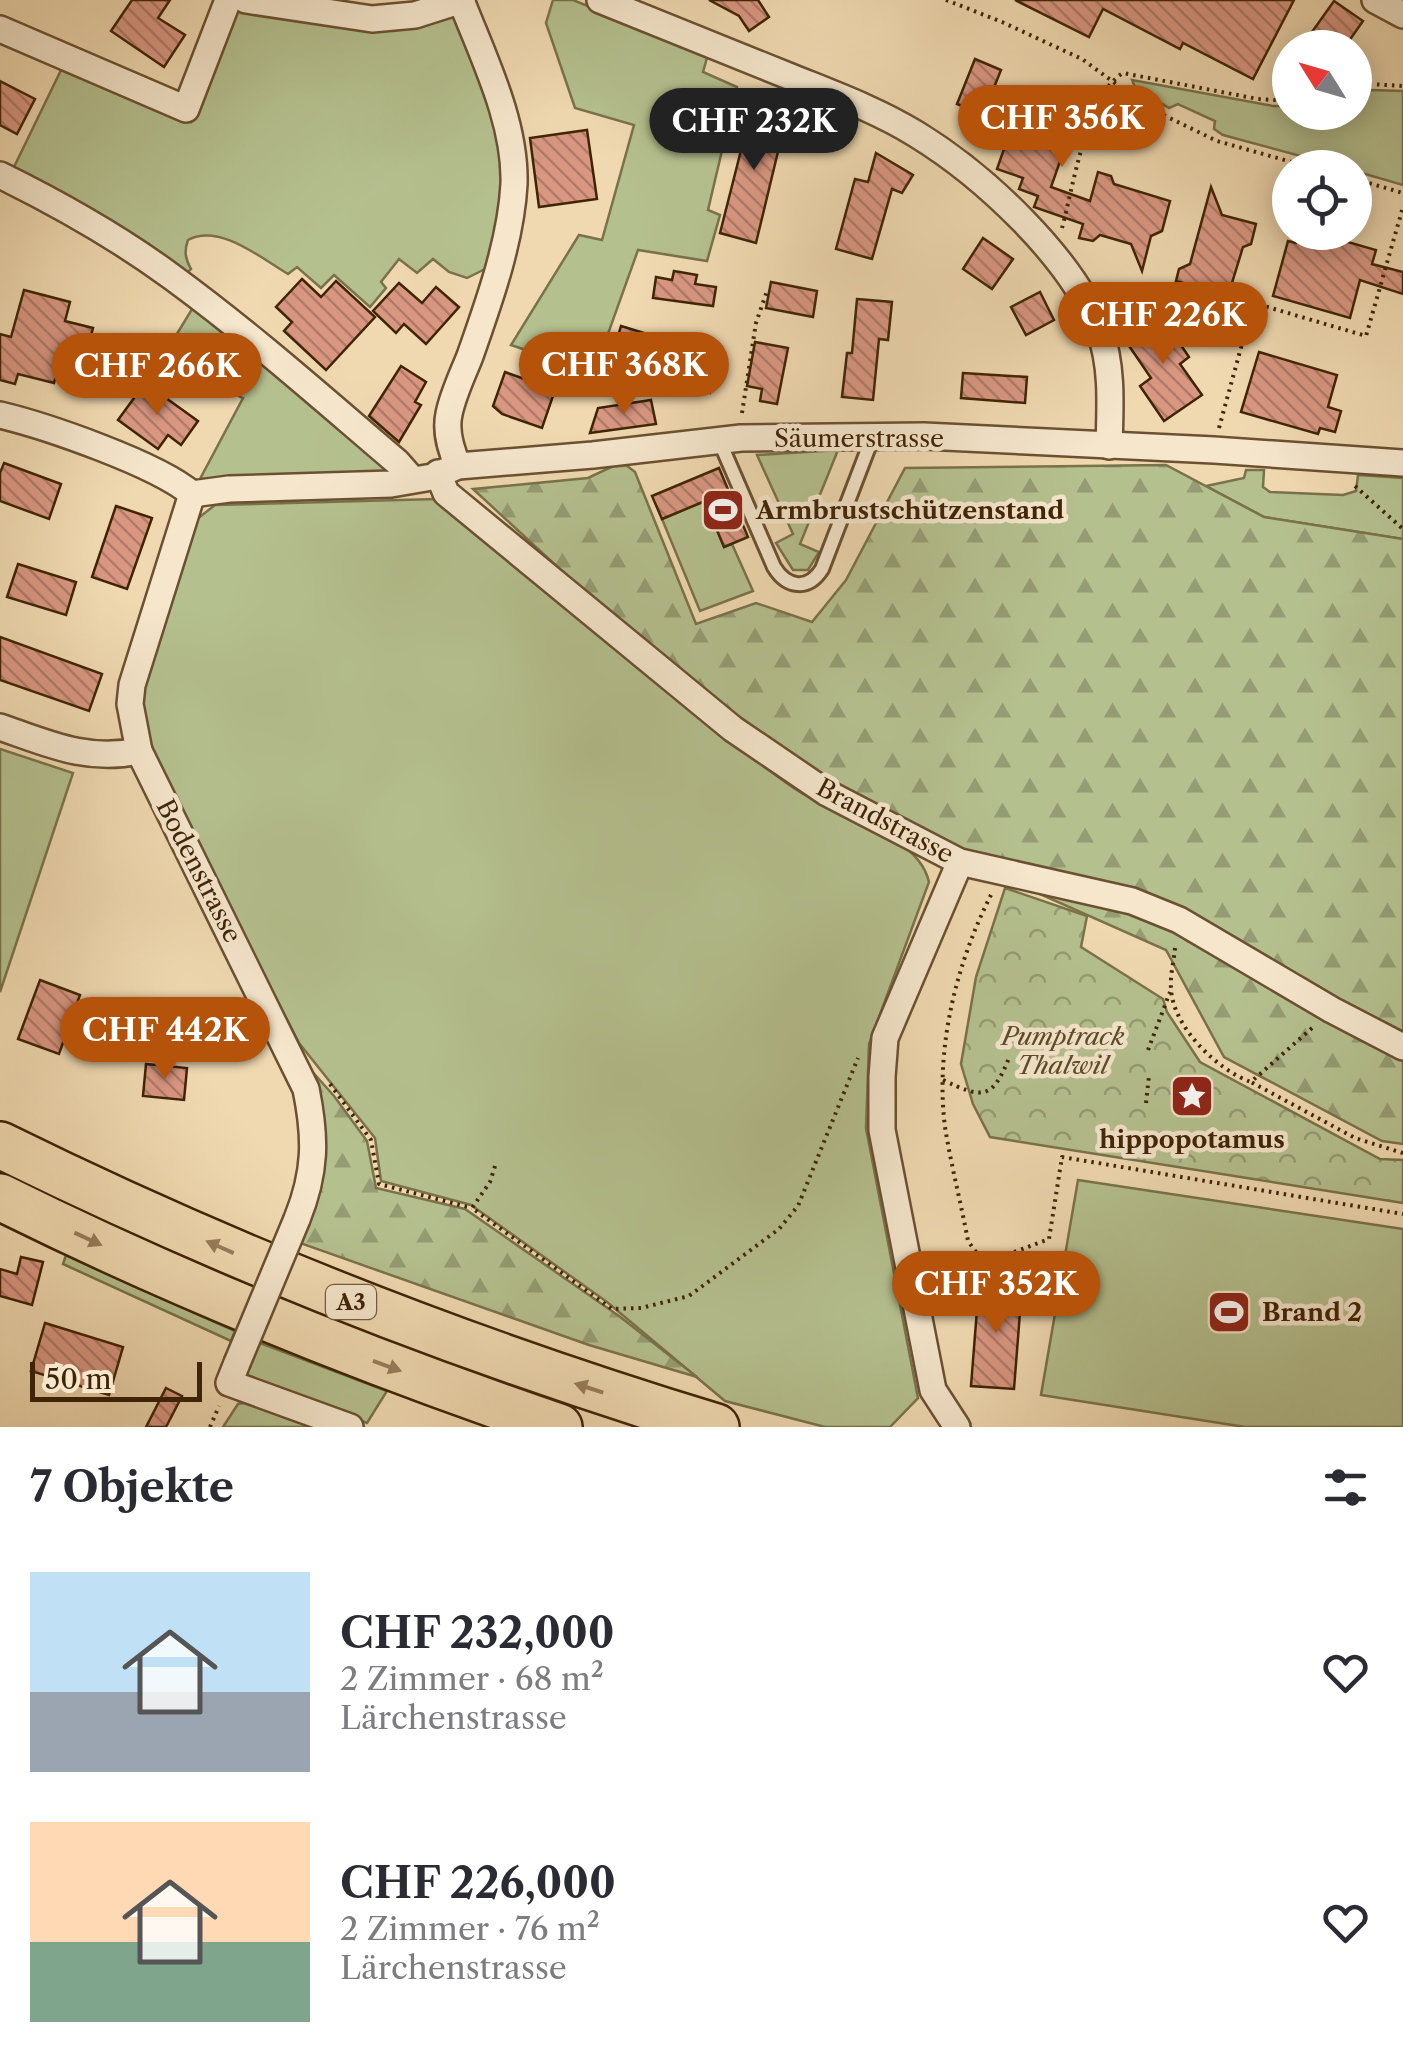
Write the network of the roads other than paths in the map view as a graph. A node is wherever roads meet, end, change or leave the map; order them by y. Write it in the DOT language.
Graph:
graph roads {
  1 [pos="228,0"];
  2 [pos="246,0"];
  3 [pos="462,0"];
  4 [pos="600,0"];
  5 [pos="1375,0"];
  6 [pos="1403,15"];
  7 [pos="0,28"];
  8 [pos="0,175"];
  9 [pos="0,414"];
  10 [pos="730,434"];
  11 [pos="873,435"];
  12 [pos="1109,446"];
  13 [pos="1403,464"];
  14 [pos="448,470"];
  15 [pos="412,479"];
  16 [pos="192,494"];
  17 [pos="0,727"];
  18 [pos="139,751"];
  19 [pos="960,862"];
  20 [pos="1403,1046"];
  21 [pos="0,1144"];
  22 [pos="0,1197"];
  23 [pos="350,1427"];
  24 [pos="559,1427"];
  25 [pos="716,1427"];
  26 [pos="957,1427"];
  1 -- 7 [label="street"];
  2 -- 3 [label="street"];
  3 -- 14 [label="street"];
  4 -- 12 [label="street"];
  5 -- 6 [label="street"];
  8 -- 15 [label="street"];
  9 -- 16 [label="street"];
  10 -- 11 [label="street, Säumerstrasse"];
  10 -- 11 [label="lane"];
  10 -- 14 [label="street, Säumerstrasse"];
  11 -- 12 [label="street, Säumerstrasse"];
  12 -- 13 [label="street, Säumerstrasse"];
  14 -- 15 [label="street, Säumerstrasse"];
  14 -- 19 [label="street, Brandstrasse"];
  15 -- 16 [label="street"];
  16 -- 18 [label="street, Bodenstrasse"];
  17 -- 18 [label="street"];
  18 -- 23 [label="street, Bodenstrasse, bridge"];
  19 -- 20 [label="street, Brandstrasse"];
  19 -- 26 [label="street"];
  25 -- 21 [label="highway, A3, one-way"];
  22 -- 24 [label="highway, A3, one-way"];
}
